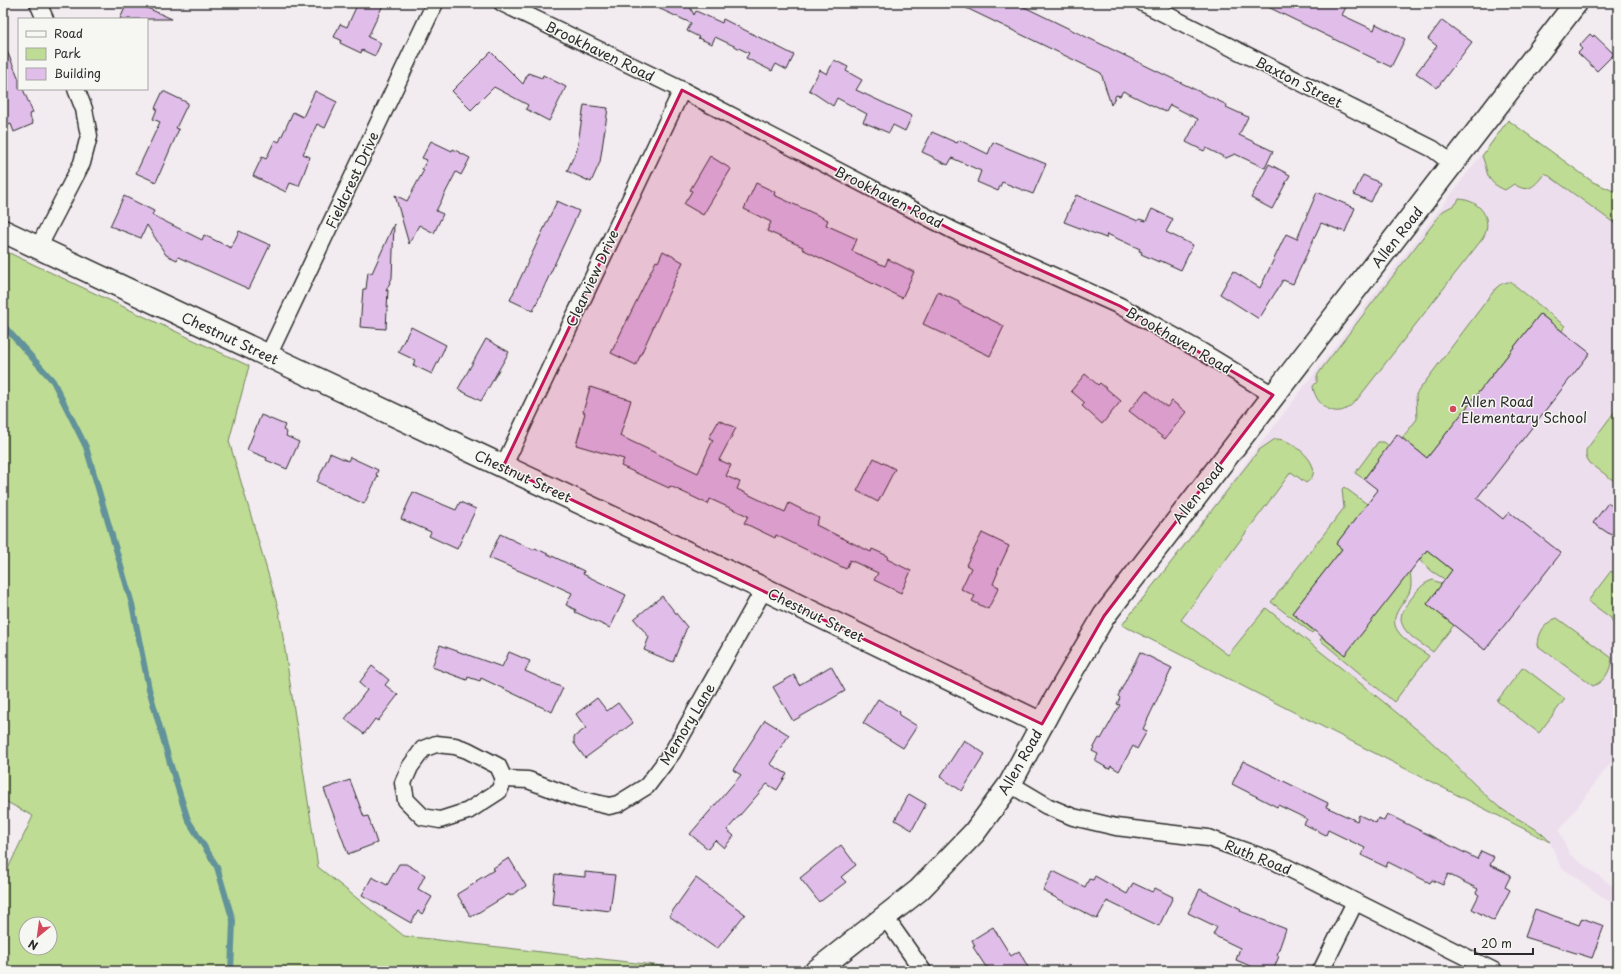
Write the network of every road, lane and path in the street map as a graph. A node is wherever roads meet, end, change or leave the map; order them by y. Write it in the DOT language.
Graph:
graph roads {
  1 [pos="38,3"];
  2 [pos="435,3"];
  3 [pos="502,3"];
  4 [pos="1143,3"];
  5 [pos="1576,3"];
  6 [pos="45,18"];
  7 [pos="76,90"];
  8 [pos="682,90"];
  9 [pos="1453,164"];
  10 [pos="3,231"];
  11 [pos="38,248"];
  12 [pos="268,356"];
  13 [pos="1273,395"];
  14 [pos="503,467"];
  15 [pos="764,589"];
  16 [pos="1042,724"];
  17 [pos="504,779"];
  18 [pos="1010,784"];
  19 [pos="1355,902"];
  20 [pos="885,917"];
  21 [pos="816,971"];
  22 [pos="923,971"];
  23 [pos="1320,971"];
  24 [pos="1494,971"];
  1 -- 6 [label="street"];
  2 -- 12 [label="street, Fieldcrest Drive"];
  3 -- 8 [label="street, Brookhaven Road"];
  4 -- 9 [label="street, Baxton Street"];
  5 -- 9 [label="street, Allen Road"];
  7 -- 11 [label="street"];
  8 -- 13 [label="street, Brookhaven Road"];
  8 -- 14 [label="street, Clearview Drive"];
  9 -- 13 [label="street, Allen Road"];
  10 -- 11 [label="street, Chestnut Street"];
  11 -- 12 [label="street, Chestnut Street"];
  12 -- 14 [label="street, Chestnut Street"];
  13 -- 16 [label="street, Allen Road"];
  14 -- 15 [label="street, Chestnut Street"];
  15 -- 16 [label="street, Chestnut Street"];
  15 -- 17 [label="street, Memory Lane"];
  16 -- 18 [label="street, Allen Road"];
  17 -- 17 [label="street"];
  18 -- 19 [label="street, Ruth Road"];
  18 -- 20 [label="street, Allen Road"];
  19 -- 23 [label="street"];
  19 -- 24 [label="street, Ruth Road"];
  20 -- 21 [label="street, Allen Road"];
  20 -- 22 [label="street"];
}
